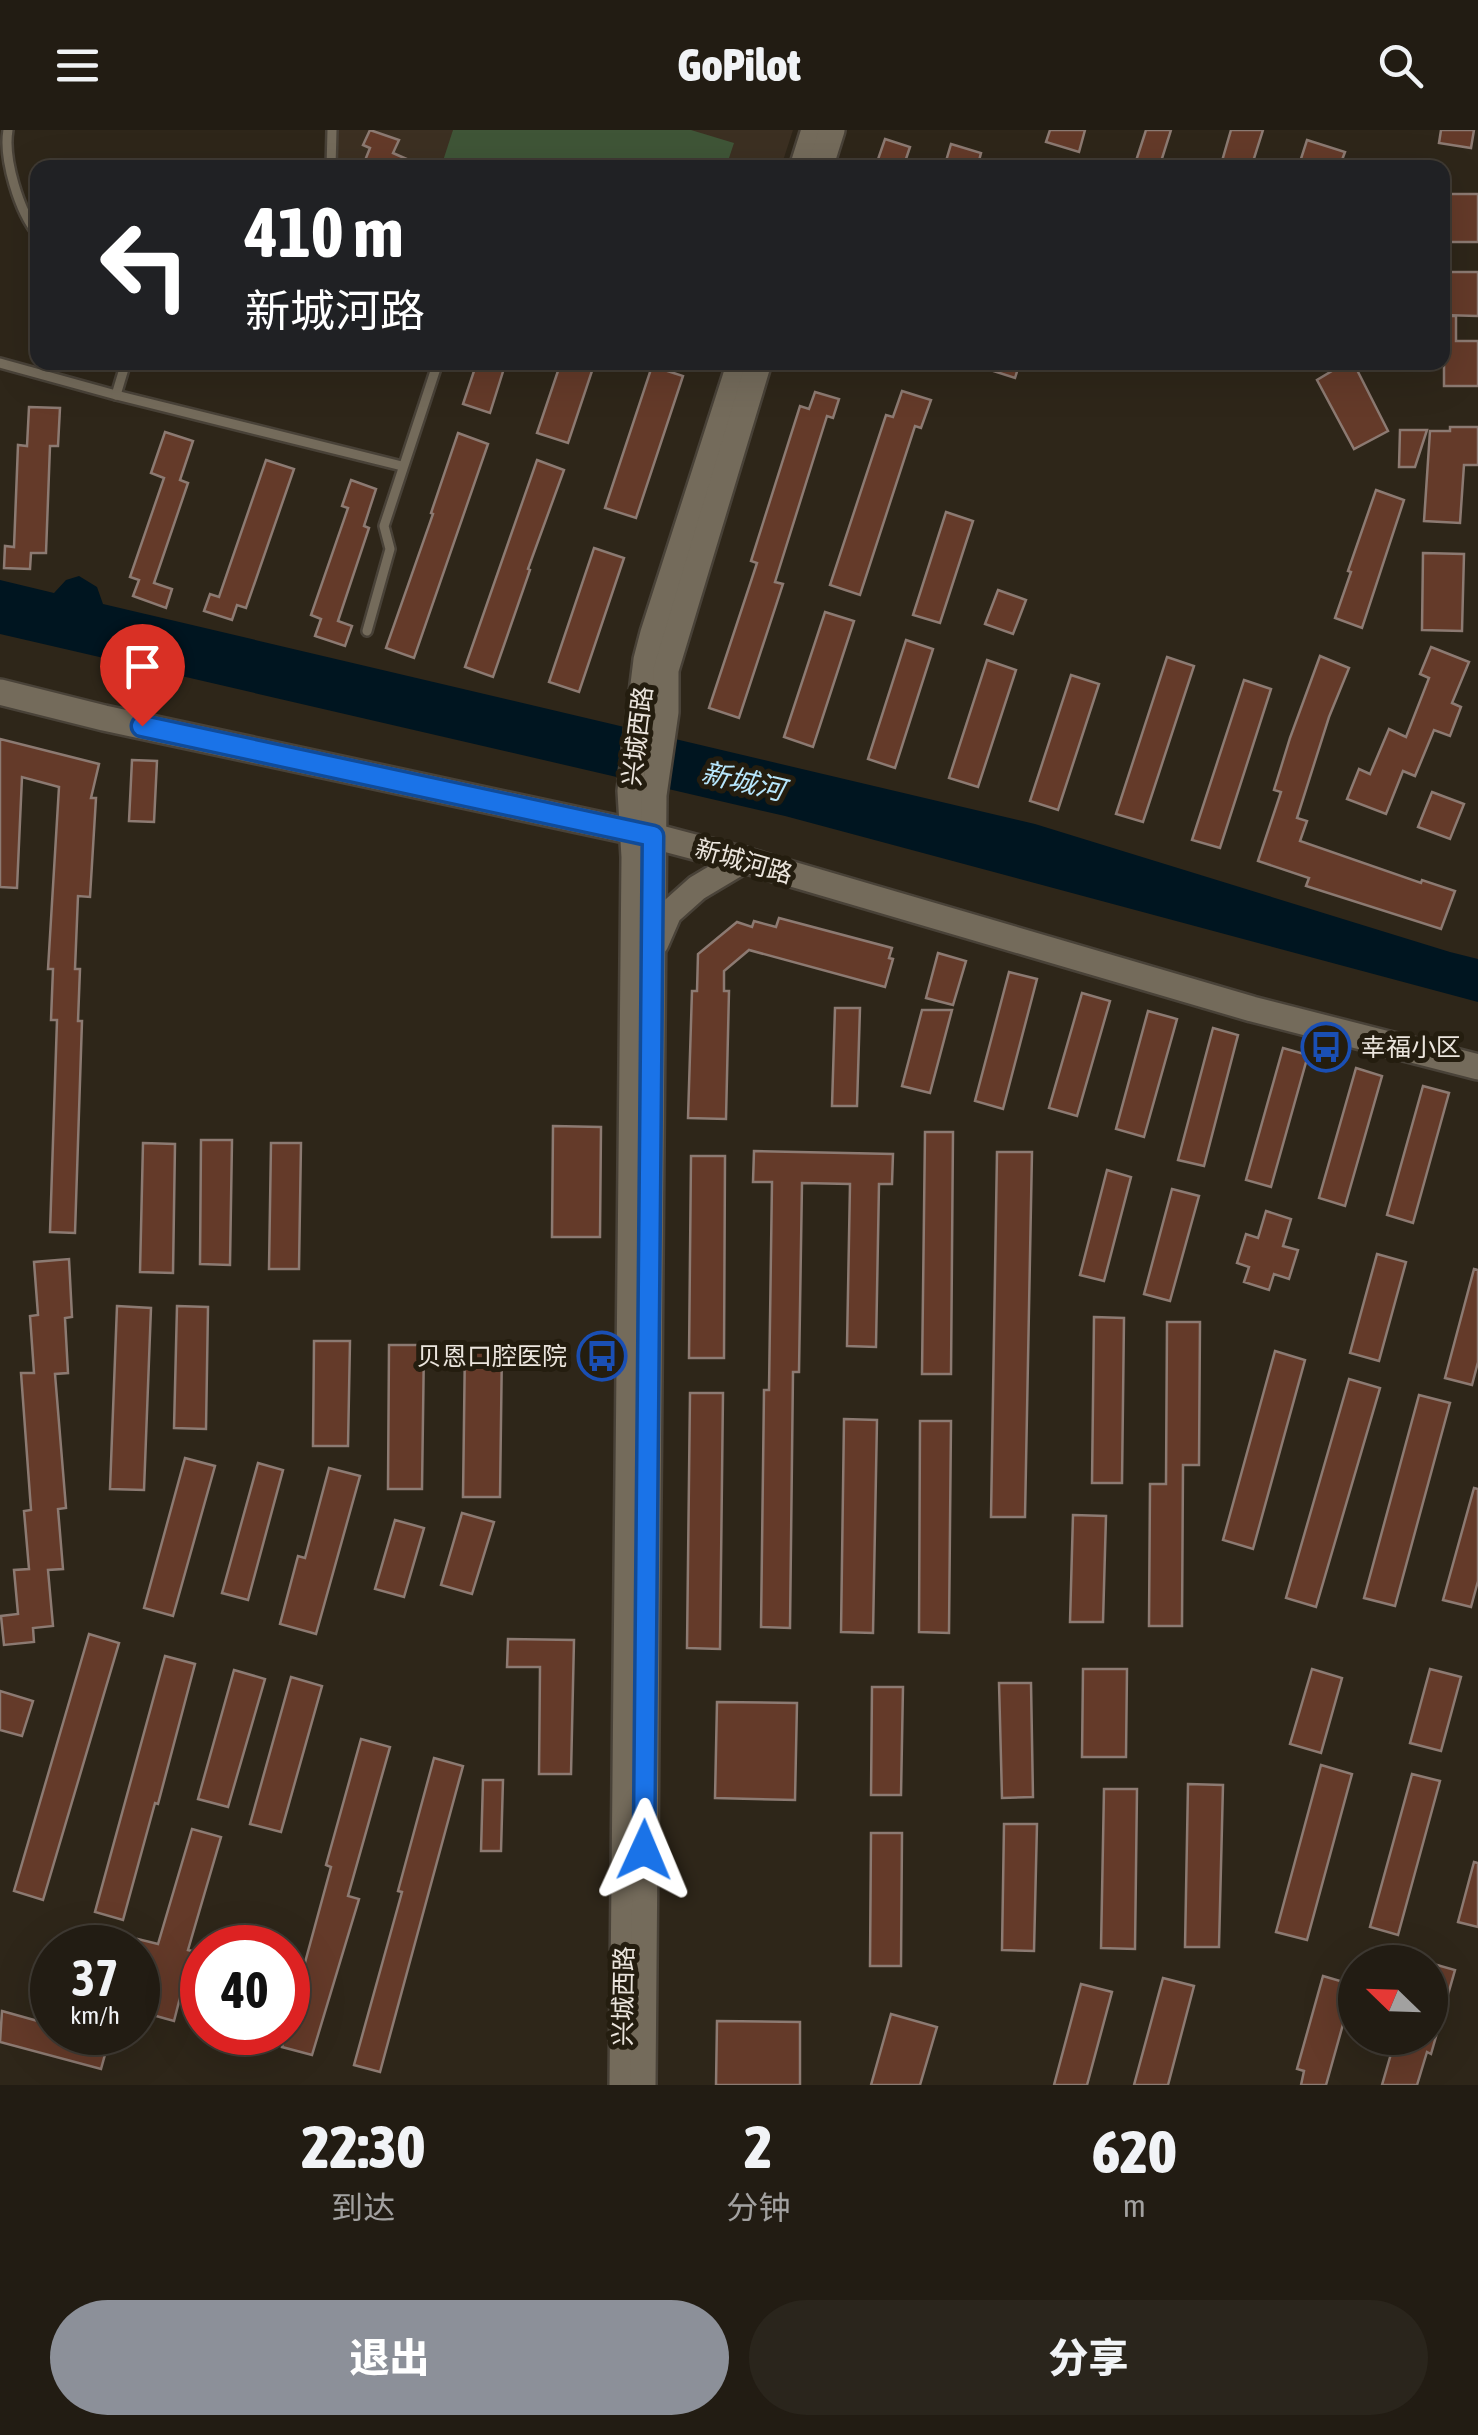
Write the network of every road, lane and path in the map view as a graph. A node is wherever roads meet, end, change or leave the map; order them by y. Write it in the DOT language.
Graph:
graph roads {
  1 [pos="8,130"];
  2 [pos="332,130"];
  3 [pos="814,130"];
  4 [pos="832,130"];
  5 [pos="3,142"];
  6 [pos="331,160"];
  7 [pos="805,160"];
  8 [pos="823,160"];
  9 [pos="30,225"];
  10 [pos="0,362"];
  11 [pos="124,370"];
  12 [pos="435,370"];
  13 [pos="737,370"];
  14 [pos="758,370"];
  15 [pos="116,396"];
  16 [pos="402,466"];
  17 [pos="366,631"];
  18 [pos="0,692"];
  19 [pos="652,725"];
  20 [pos="643,834"];
  21 [pos="744,860"];
  22 [pos="652,952"];
  23 [pos="1478,1067"];
  24 [pos="622,2085"];
  25 [pos="642,2085"];
  1 -- 5 [label="lane"];
  2 -- 6 [label="lane"];
  3 -- 7 [label="street"];
  4 -- 8 [label="street"];
  5 -- 9 [label="lane"];
  10 -- 15 [label="lane"];
  11 -- 15 [label="lane"];
  12 -- 16 [label="lane"];
  13 -- 19 [label="street, 兴城西路"];
  14 -- 19 [label="street, 兴城西路"];
  15 -- 16 [label="lane"];
  16 -- 17 [label="lane"];
  18 -- 20 [label="street, 新城河路"];
  19 -- 20 [label="street, 兴城西路"];
  20 -- 21 [label="street, 新城河路"];
  20 -- 22 [label="street, 兴城西路"];
  20 -- 24 [label="street, 兴城西路"];
  21 -- 22 [label="street"];
  21 -- 23 [label="street, 新城河路"];
  22 -- 25 [label="street, 兴城西路"];
}
